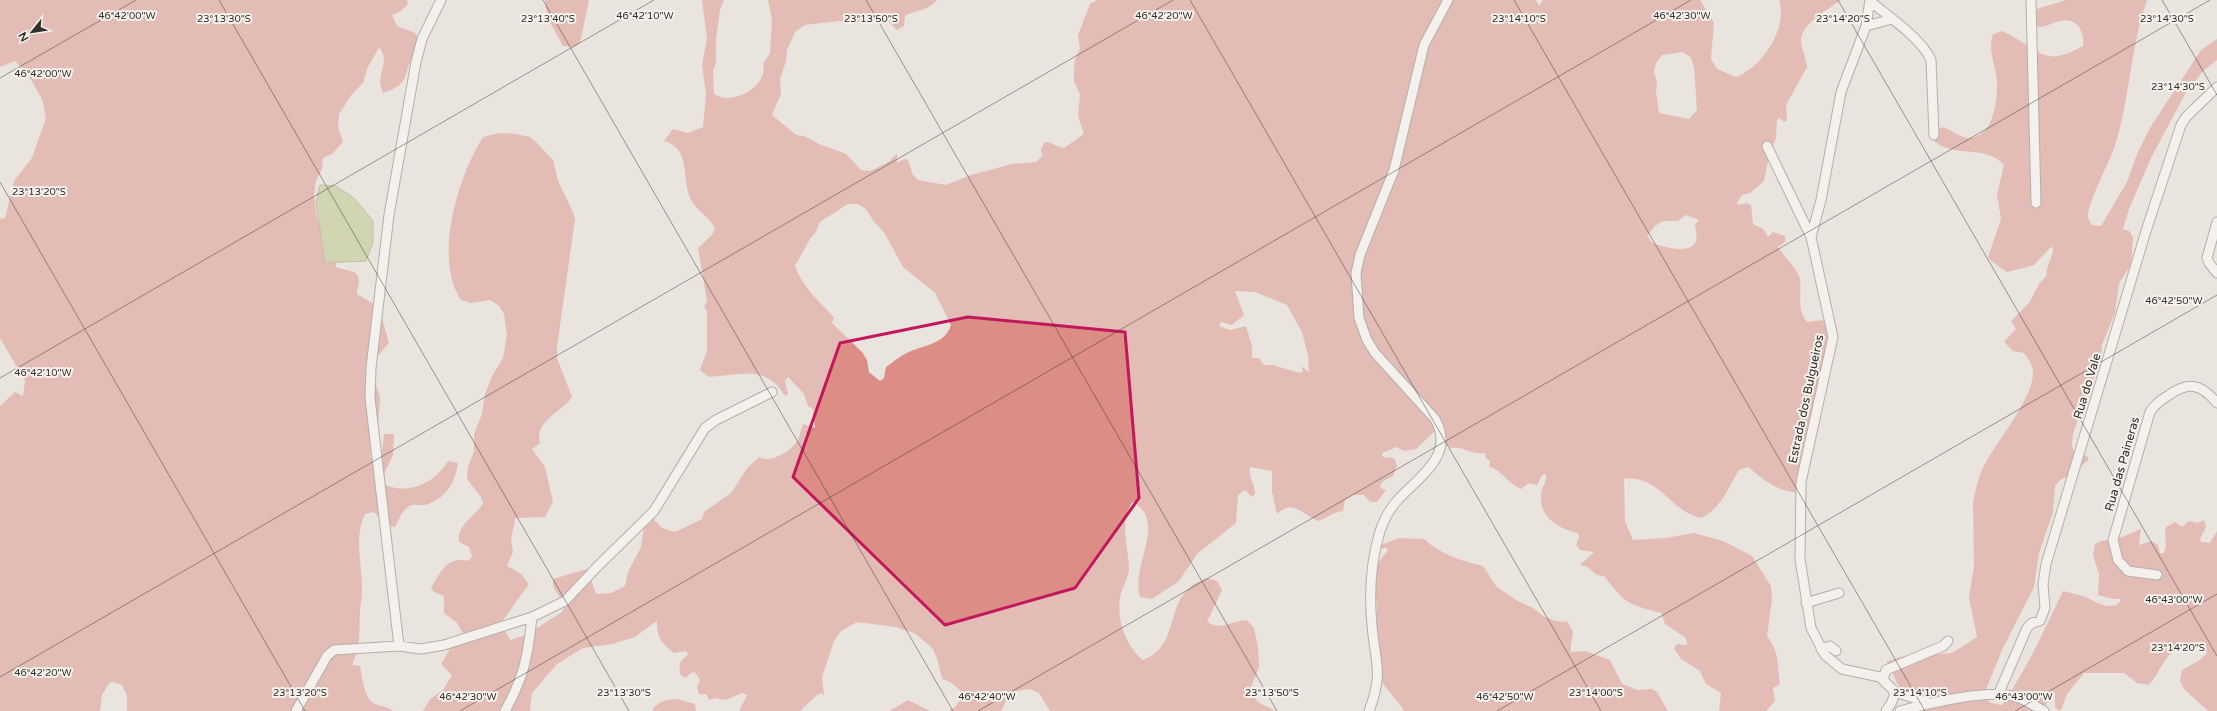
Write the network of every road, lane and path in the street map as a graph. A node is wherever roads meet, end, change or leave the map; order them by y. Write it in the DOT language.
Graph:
graph roads {
  1 [pos="441,0"];
  2 [pos="1448,0"];
  3 [pos="1870,0"];
  4 [pos="2031,0"];
  5 [pos="1892,19"];
  6 [pos="1866,26"];
  7 [pos="2217,87"];
  8 [pos="1934,135"];
  9 [pos="1767,146"];
  10 [pos="2036,203"];
  11 [pos="2217,222"];
  12 [pos="1811,237"];
  13 [pos="2217,273"];
  14 [pos="772,392"];
  15 [pos="2217,403"];
  16 [pos="2157,574"];
  17 [pos="1839,593"];
  18 [pos="1806,603"];
  19 [pos="532,617"];
  20 [pos="1948,642"];
  21 [pos="399,646"];
  22 [pos="1821,649"];
  23 [pos="1836,650"];
  24 [pos="1883,680"];
  25 [pos="1895,692"];
  26 [pos="1998,695"];
  27 [pos="1928,703"];
  28 [pos="296,711"];
  29 [pos="505,711"];
  30 [pos="1369,711"];
  31 [pos="1886,711"];
  32 [pos="1900,711"];
  33 [pos="2044,711"];
  1 -- 21 [label="street"];
  2 -- 30 [label="street"];
  3 -- 5 [label="street"];
  3 -- 6 [label="street, Estrada dos Bulgueiros"];
  4 -- 10 [label="street"];
  5 -- 6 [label="street"];
  5 -- 8 [label="street"];
  6 -- 12 [label="street, Estrada dos Bulgueiros"];
  7 -- 26 [label="street, Rua do Vale"];
  9 -- 12 [label="street"];
  11 -- 13 [label="street"];
  12 -- 18 [label="street, Estrada dos Bulgueiros"];
  14 -- 19 [label="street"];
  15 -- 16 [label="street, Rua das Paineras"];
  17 -- 18 [label="street"];
  18 -- 22 [label="street, Estrada dos Bulgueiros"];
  19 -- 21 [label="street"];
  19 -- 29 [label="street"];
  20 -- 24 [label="street"];
  21 -- 28 [label="street"];
  22 -- 23 [label="street"];
  22 -- 24 [label="street, Estrada dos Bulgueiros"];
  24 -- 25 [label="street, Estrada dos Bulgueiros"];
  25 -- 27 [label="street"];
  25 -- 31 [label="street"];
  26 -- 27 [label="street"];
  26 -- 33 [label="street"];
  27 -- 32 [label="street"];
}
